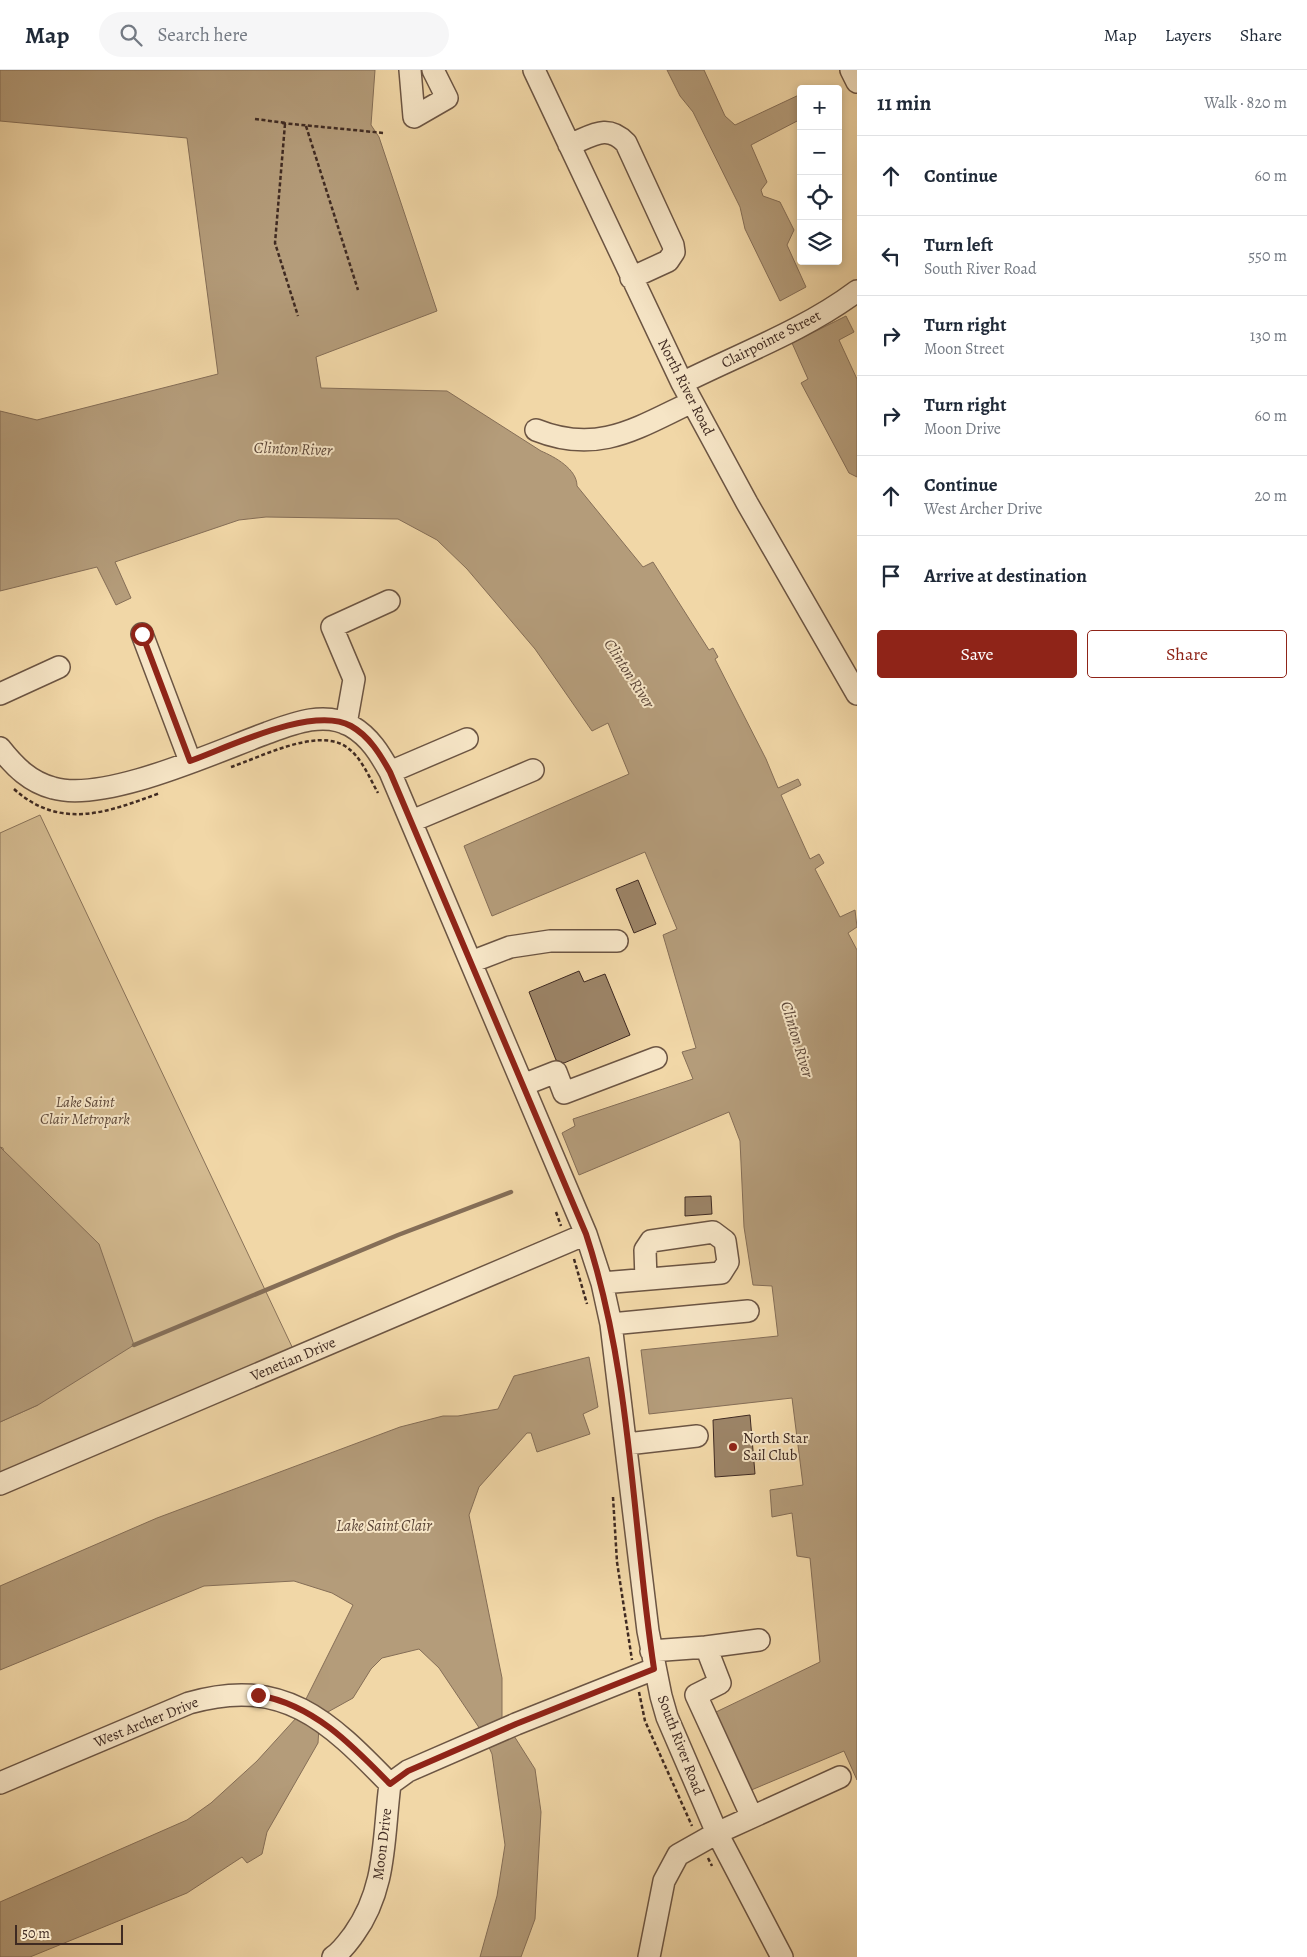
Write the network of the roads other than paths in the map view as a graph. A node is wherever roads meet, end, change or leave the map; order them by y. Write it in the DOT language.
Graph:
graph roads {
  1 [pos="410,70"];
  2 [pos="434,70"];
  3 [pos="534,70"];
  4 [pos="852,70"];
  5 [pos="857,82"];
  6 [pos="569,145"];
  7 [pos="631,278"];
  8 [pos="857,291"];
  9 [pos="682,383"];
  10 [pos="692,402"];
  11 [pos="536,430"];
  12 [pos="389,601"];
  13 [pos="142,634"];
  14 [pos="59,667"];
  15 [pos="0,694"];
  16 [pos="857,694"];
  17 [pos="346,724"];
  18 [pos="467,739"];
  19 [pos="0,748"];
  20 [pos="190,761"];
  21 [pos="533,770"];
  22 [pos="390,772"];
  23 [pos="412,821"];
  24 [pos="617,941"];
  25 [pos="471,962"];
  26 [pos="656,1058"];
  27 [pos="523,1085"];
  28 [pos="577,1238"];
  29 [pos="646,1279"];
  30 [pos="602,1283"];
  31 [pos="748,1311"];
  32 [pos="611,1324"];
  33 [pos="697,1436"];
  34 [pos="627,1444"];
  35 [pos="0,1484"];
  36 [pos="759,1640"];
  37 [pos="706,1647"];
  38 [pos="647,1665"];
  39 [pos="840,1777"];
  40 [pos="0,1783"];
  41 [pos="390,1784"];
  42 [pos="752,1817"];
  43 [pos="708,1838"];
  44 [pos="335,1956"];
  45 [pos="649,1957"];
  46 [pos="782,1957"];
  1 -- 2 [label="street"];
  3 -- 6 [label="street, North River Road"];
  4 -- 5 [label="street"];
  6 -- 7 [label="street, North River Road"];
  6 -- 7 [label="street"];
  7 -- 9 [label="street, North River Road"];
  8 -- 9 [label="street, Clairpointe Street"];
  9 -- 10 [label="street, North River Road"];
  10 -- 11 [label="street"];
  10 -- 16 [label="street, North River Road"];
  12 -- 17 [label="street"];
  13 -- 20 [label="street"];
  14 -- 15 [label="street"];
  17 -- 20 [label="street, South River Road"];
  17 -- 22 [label="street, South River Road"];
  18 -- 22 [label="street"];
  19 -- 20 [label="street, South River Road"];
  21 -- 23 [label="street"];
  22 -- 23 [label="street, South River Road"];
  23 -- 25 [label="street, South River Road"];
  24 -- 25 [label="street"];
  25 -- 27 [label="street, South River Road"];
  26 -- 27 [label="street"];
  27 -- 28 [label="street, South River Road"];
  28 -- 30 [label="street, South River Road"];
  28 -- 35 [label="street, Venetian Drive"];
  29 -- 30 [label="street"];
  30 -- 32 [label="street, South River Road"];
  31 -- 32 [label="street"];
  32 -- 34 [label="street, South River Road"];
  33 -- 34 [label="street"];
  34 -- 38 [label="street, South River Road"];
  36 -- 37 [label="street"];
  37 -- 38 [label="street"];
  37 -- 42 [label="street"];
  38 -- 41 [label="street"];
  38 -- 43 [label="street, South River Road"];
  39 -- 42 [label="street"];
  40 -- 41 [label="street, West Archer Drive"];
  41 -- 44 [label="street, Moon Drive"];
  42 -- 43 [label="street"];
  43 -- 45 [label="street"];
  43 -- 46 [label="street, South River Road"];
}
